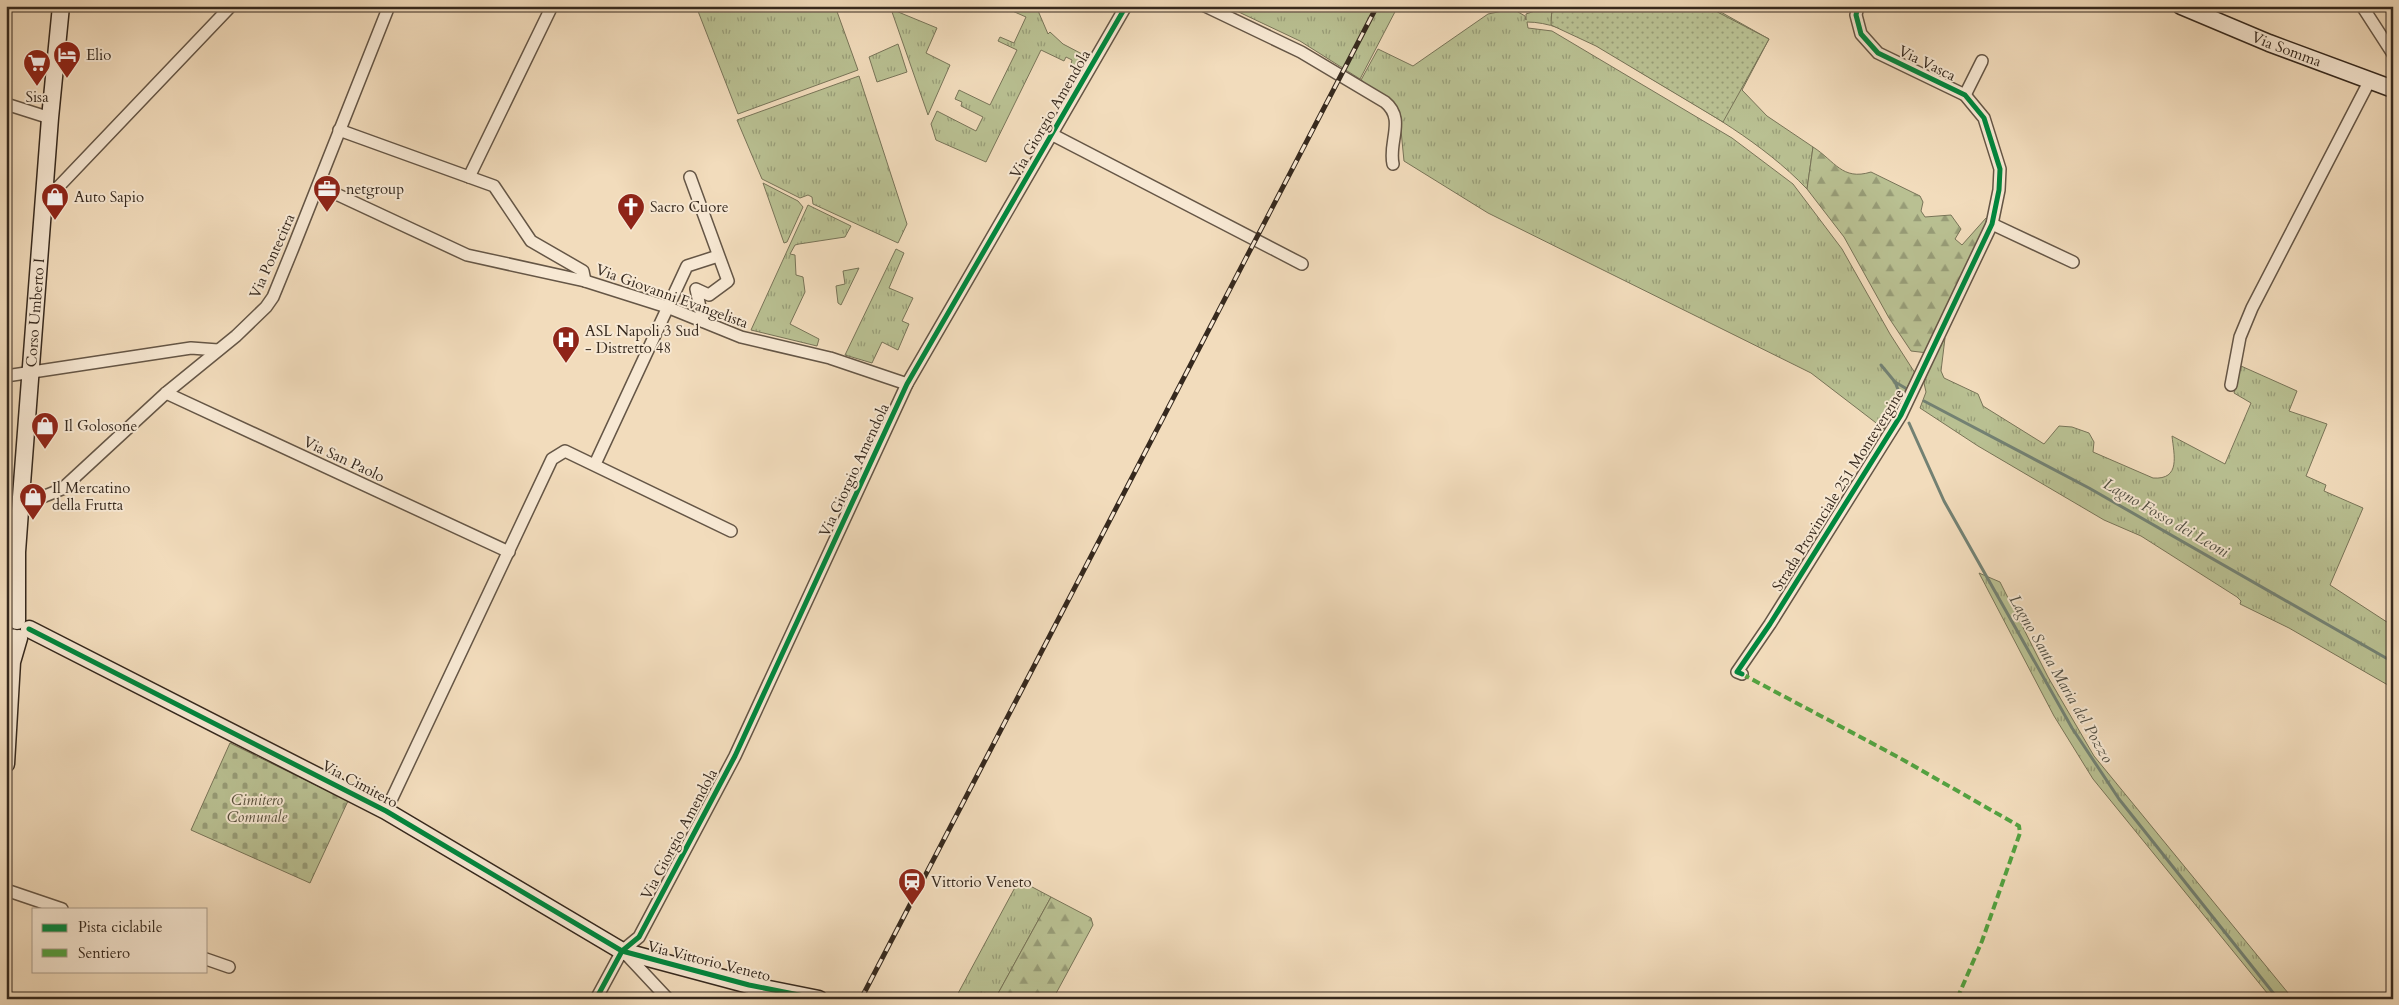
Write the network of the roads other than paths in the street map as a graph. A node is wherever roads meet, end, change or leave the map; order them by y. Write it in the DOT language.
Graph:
graph roads {
  1 [pos="61,6"];
  2 [pos="231,6"];
  3 [pos="389,6"];
  4 [pos="552,6"];
  5 [pos="1126,6"];
  6 [pos="1205,6"];
  7 [pos="1858,6"];
  8 [pos="2181,6"];
  9 [pos="2362,6"];
  10 [pos="2392,51"];
  11 [pos="1982,60"];
  12 [pos="2370,80"];
  13 [pos="2393,89"];
  14 [pos="1964,95"];
  15 [pos="6,104"];
  16 [pos="50,118"];
  17 [pos="340,130"];
  18 [pos="1053,135"];
  19 [pos="1393,164"];
  20 [pos="469,177"];
  21 [pos="690,177"];
  22 [pos="318,186"];
  23 [pos="44,202"];
  24 [pos="1992,224"];
  25 [pos="718,256"];
  26 [pos="2073,262"];
  27 [pos="1302,264"];
  28 [pos="585,281"];
  29 [pos="668,307"];
  30 [pos="1952,310"];
  31 [pos="703,321"];
  32 [pos="218,350"];
  33 [pos="30,373"];
  34 [pos="6,376"];
  35 [pos="908,384"];
  36 [pos="2231,385"];
  37 [pos="166,393"];
  38 [pos="595,464"];
  39 [pos="21,497"];
  40 [pos="731,531"];
  41 [pos="12,533"];
  42 [pos="509,552"];
  43 [pos="17,633"];
  44 [pos="1742,674"];
  45 [pos="6,764"];
  46 [pos="386,812"];
  47 [pos="6,890"];
  48 [pos="59,908"];
  49 [pos="622,951"];
  50 [pos="208,960"];
  51 [pos="229,967"];
  52 [pos="596,999"];
  53 [pos="668,999"];
  54 [pos="819,999"];
  1 -- 16 [label="street, Corso Umberto I"];
  2 -- 23 [label="street"];
  3 -- 17 [label="street, Via Pontecitra"];
  4 -- 20 [label="street"];
  5 -- 18 [label="street, Via Giorgio Amendola"];
  6 -- 19 [label="street"];
  7 -- 14 [label="street, Via Vasca"];
  8 -- 12 [label="street, Via Somma"];
  9 -- 10 [label="street"];
  11 -- 14 [label="street"];
  12 -- 13 [label="street, Via Somma"];
  12 -- 36 [label="street"];
  14 -- 24 [label="street, Via Vasca"];
  15 -- 16 [label="street"];
  16 -- 23 [label="street, Corso Umberto I"];
  17 -- 20 [label="street"];
  17 -- 22 [label="street, Via Pontecitra"];
  18 -- 27 [label="street"];
  18 -- 35 [label="street, Via Giorgio Amendola"];
  20 -- 28 [label="street"];
  21 -- 25 [label="street"];
  22 -- 28 [label="street, Via Giovanni Evangelista"];
  22 -- 32 [label="street, Via Pontecitra"];
  23 -- 33 [label="street, Corso Umberto I"];
  24 -- 26 [label="street"];
  24 -- 30 [label="street, Via Vasca"];
  25 -- 29 [label="street"];
  25 -- 31 [label="street"];
  28 -- 29 [label="street, Via Giovanni Evangelista"];
  29 -- 31 [label="street, Via Giovanni Evangelista"];
  29 -- 38 [label="street"];
  30 -- 44 [label="street, Strada Provinciale 251 Montevergine"];
  31 -- 35 [label="street, Via Giovanni Evangelista"];
  32 -- 33 [label="street"];
  32 -- 37 [label="street, Via Pontecitra"];
  33 -- 34 [label="street"];
  33 -- 39 [label="street, Corso Umberto I"];
  35 -- 49 [label="street, Via Giorgio Amendola"];
  37 -- 39 [label="street, Via Pontecitra"];
  37 -- 42 [label="street, Via San Paolo"];
  38 -- 40 [label="street"];
  38 -- 42 [label="street"];
  39 -- 41 [label="street, Corso Umberto I"];
  41 -- 43 [label="street, Corso Umberto I"];
  42 -- 46 [label="street"];
  43 -- 45 [label="street, Corso Umberto I"];
  43 -- 46 [label="street, Via Cimitero"];
  46 -- 49 [label="street, Via Cimitero"];
  47 -- 48 [label="street"];
  49 -- 52 [label="street"];
  49 -- 53 [label="street"];
  49 -- 54 [label="street, Via Vittorio Veneto"];
  50 -- 51 [label="street"];
}
